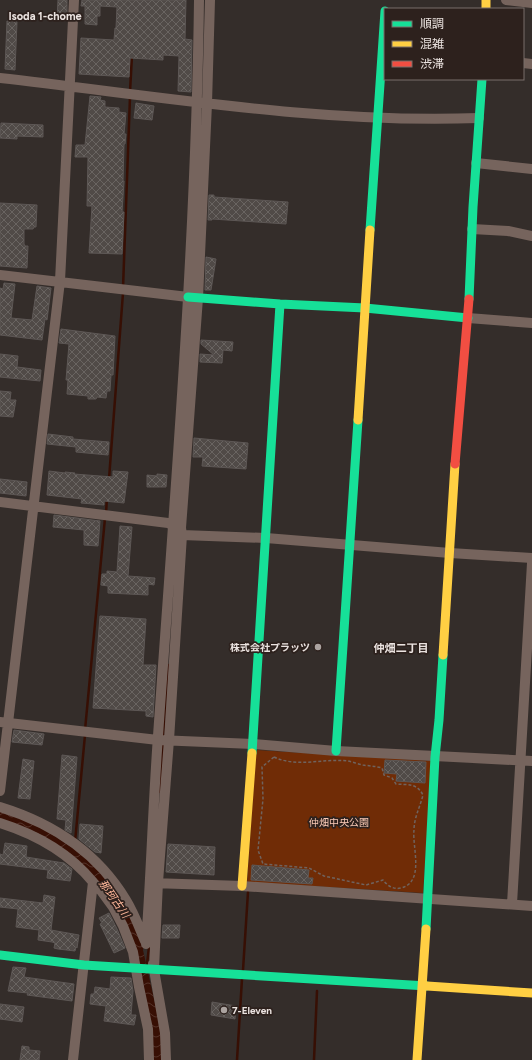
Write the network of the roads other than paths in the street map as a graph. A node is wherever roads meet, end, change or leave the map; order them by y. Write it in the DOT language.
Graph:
graph roads {
  1 [pos="74,0"];
  2 [pos="199,0"];
  3 [pos="210,0"];
  4 [pos="506,0"];
  5 [pos="532,3"];
  6 [pos="384,25"];
  7 [pos="0,78"];
  8 [pos="482,80"];
  9 [pos="69,86"];
  10 [pos="202,104"];
  11 [pos="378,118"];
  12 [pos="479,118"];
  13 [pos="476,163"];
  14 [pos="532,169"];
  15 [pos="472,230"];
  16 [pos="532,236"];
  17 [pos="0,275"];
  18 [pos="60,281"];
  19 [pos="193,298"];
  20 [pos="280,304"];
  21 [pos="365,308"];
  22 [pos="468,318"];
  23 [pos="532,324"];
  24 [pos="0,502"];
  25 [pos="33,506"];
  26 [pos="179,529"];
  27 [pos="266,538"];
  28 [pos="350,545"];
  29 [pos="450,553"];
  30 [pos="532,558"];
  31 [pos="532,563"];
  32 [pos="4,722"];
  33 [pos="158,740"];
  34 [pos="169,740"];
  35 [pos="253,744"];
  36 [pos="336,751"];
  37 [pos="435,756"];
  38 [pos="520,760"];
  39 [pos="532,761"];
  40 [pos="0,791"];
  41 [pos="0,807"];
  42 [pos="0,823"];
  43 [pos="93,882"];
  44 [pos="154,883"];
  45 [pos="242,886"];
  46 [pos="428,899"];
  47 [pos="512,904"];
  48 [pos="532,906"];
  49 [pos="146,944"];
  50 [pos="0,955"];
  51 [pos="84,965"];
  52 [pos="136,967"];
  53 [pos="154,969"];
  54 [pos="423,986"];
  55 [pos="532,993"];
  56 [pos="73,1060"];
  57 [pos="150,1060"];
  58 [pos="166,1060"];
  59 [pos="417,1060"];
  1 -- 9 [label="street"];
  2 -- 10 [label="street"];
  3 -- 10 [label="street"];
  4 -- 5 [label="street"];
  6 -- 11 [label="street"];
  7 -- 9 [label="street"];
  8 -- 12 [label="street"];
  9 -- 10 [label="street"];
  9 -- 18 [label="street"];
  10 -- 11 [label="street"];
  10 -- 19 [label="street"];
  11 -- 12 [label="street"];
  11 -- 21 [label="street"];
  12 -- 13 [label="street"];
  13 -- 14 [label="street"];
  13 -- 15 [label="street"];
  15 -- 16 [label="street"];
  15 -- 22 [label="street"];
  17 -- 18 [label="street"];
  18 -- 19 [label="street"];
  18 -- 25 [label="street"];
  19 -- 20 [label="street"];
  19 -- 26 [label="street"];
  20 -- 21 [label="street"];
  20 -- 27 [label="street"];
  21 -- 22 [label="street"];
  21 -- 28 [label="street"];
  22 -- 23 [label="street"];
  22 -- 29 [label="street"];
  24 -- 25 [label="street"];
  25 -- 26 [label="street"];
  25 -- 32 [label="street"];
  26 -- 27 [label="street"];
  26 -- 33 [label="street"];
  26 -- 34 [label="street"];
  27 -- 28 [label="street"];
  27 -- 35 [label="street"];
  28 -- 29 [label="street"];
  28 -- 36 [label="street"];
  29 -- 30 [label="street"];
  29 -- 37 [label="street"];
  31 -- 38 [label="street"];
  32 -- 33 [label="street"];
  32 -- 40 [label="street"];
  33 -- 34 [label="street"];
  33 -- 44 [label="street"];
  34 -- 35 [label="street"];
  34 -- 44 [label="street"];
  35 -- 36 [label="street"];
  35 -- 45 [label="street"];
  36 -- 37 [label="street"];
  37 -- 38 [label="street"];
  37 -- 46 [label="street"];
  38 -- 39 [label="street"];
  38 -- 47 [label="street"];
  41 -- 49 [label="street"];
  42 -- 43 [label="street"];
  43 -- 51 [label="street"];
  43 -- 52 [label="street"];
  44 -- 45 [label="street"];
  44 -- 49 [label="street"];
  44 -- 53 [label="street"];
  45 -- 46 [label="street"];
  46 -- 47 [label="street"];
  46 -- 54 [label="street"];
  47 -- 48 [label="street"];
  49 -- 53 [label="street"];
  50 -- 51 [label="street"];
  51 -- 52 [label="street"];
  51 -- 56 [label="street"];
  52 -- 53 [label="street"];
  52 -- 57 [label="street"];
  53 -- 54 [label="street"];
  53 -- 58 [label="street"];
  54 -- 55 [label="street"];
  54 -- 59 [label="street"];
}
